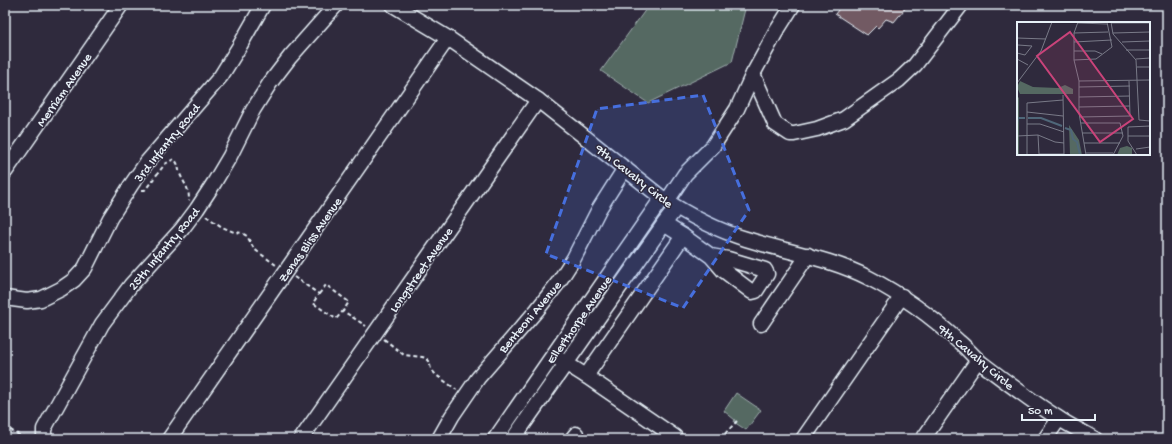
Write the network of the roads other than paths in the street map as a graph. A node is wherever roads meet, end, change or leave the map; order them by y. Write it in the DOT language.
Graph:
graph roads {
  1 [pos="121,5"];
  2 [pos="263,5"];
  3 [pos="336,5"];
  4 [pos="393,5"];
  5 [pos="793,5"];
  6 [pos="961,5"];
  7 [pos="448,38"];
  8 [pos="753,74"];
  9 [pos="538,100"];
  10 [pos="625,168"];
  11 [pos="5,172"];
  12 [pos="668,202"];
  13 [pos="664,224"];
  14 [pos="683,236"];
  15 [pos="808,255"];
  16 [pos="711,256"];
  17 [pos="902,296"];
  18 [pos="5,298"];
  19 [pos="761,324"];
  20 [pos="553,355"];
  21 [pos="978,360"];
  22 [pos="566,363"];
  23 [pos="586,376"];
  24 [pos="1059,419"];
  25 [pos="45,437"];
  26 [pos="675,438"];
  27 [pos="169,439"];
  28 [pos="301,439"];
  29 [pos="440,439"];
  30 [pos="495,439"];
  31 [pos="513,439"];
  32 [pos="803,439"];
  33 [pos="923,439"];
  34 [pos="1045,439"];
  35 [pos="1095,439"];
  1 -- 11 [label="street, Merriam Avenue"];
  2 -- 18 [label="street, 3rd Infantry Road"];
  3 -- 25 [label="street, 25th Infantry Road"];
  4 -- 7 [label="street, 9th Cavalry Circle"];
  5 -- 8 [label="street"];
  6 -- 8 [label="street"];
  7 -- 9 [label="street, 9th Cavalry Circle"];
  7 -- 27 [label="street, Zenas Bliss Avenue"];
  8 -- 12 [label="street"];
  9 -- 10 [label="street, 9th Cavalry Circle"];
  9 -- 28 [label="street, Longstreet Avenue"];
  10 -- 12 [label="street, 9th Cavalry Circle"];
  10 -- 29 [label="street, Benteoni Avenue"];
  12 -- 13 [label="street, Ellerthorpe Avenue"];
  12 -- 15 [label="street, 9th Cavalry Circle"];
  12 -- 20 [label="street, Ellerthorpe Avenue"];
  13 -- 14 [label="street"];
  13 -- 22 [label="street, Ellerthorpe Avenue"];
  14 -- 16 [label="street"];
  14 -- 23 [label="street"];
  15 -- 17 [label="street, 9th Cavalry Circle"];
  15 -- 19 [label="street"];
  17 -- 21 [label="street, 9th Cavalry Circle"];
  17 -- 32 [label="street"];
  20 -- 22 [label="street"];
  20 -- 30 [label="street, Ellerthorpe Avenue"];
  21 -- 24 [label="street, 9th Cavalry Circle"];
  21 -- 33 [label="street"];
  22 -- 23 [label="street"];
  22 -- 31 [label="street, Ellerthorpe Avenue"];
  23 -- 26 [label="street"];
  24 -- 34 [label="street"];
  24 -- 35 [label="street, 9th Cavalry Circle"];
}
